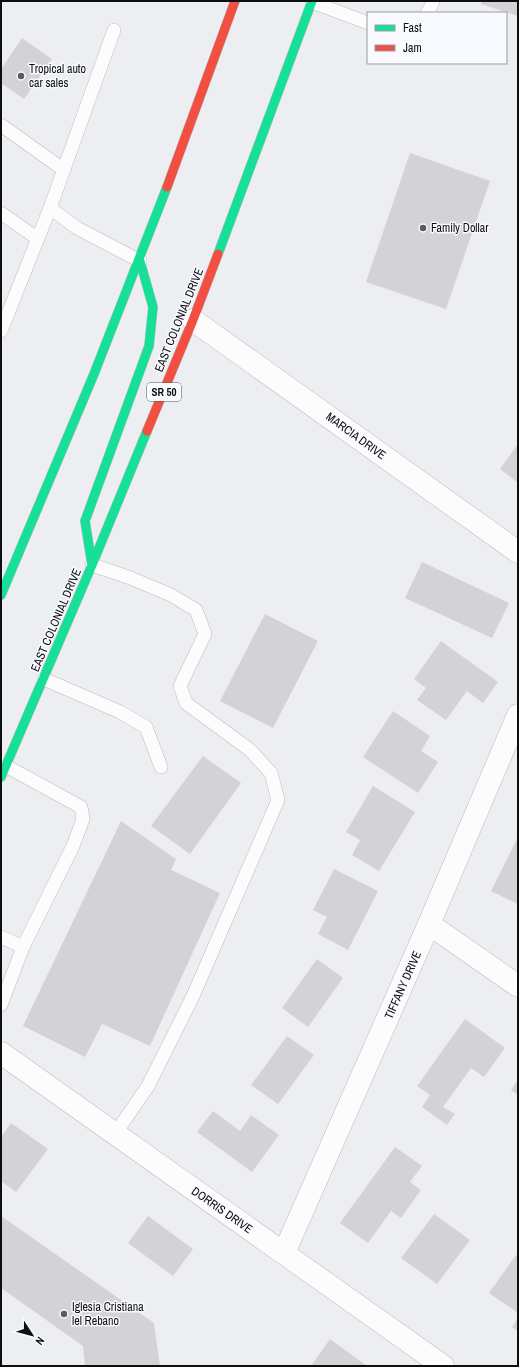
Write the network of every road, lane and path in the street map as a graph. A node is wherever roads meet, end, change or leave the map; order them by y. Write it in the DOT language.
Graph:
graph roads {
  1 [pos="235,1"];
  2 [pos="433,1"];
  3 [pos="312,2"];
  4 [pos="428,12"];
  5 [pos="367,22"];
  6 [pos="114,30"];
  7 [pos="1,125"];
  8 [pos="64,170"];
  9 [pos="50,208"];
  10 [pos="1,213"];
  11 [pos="38,239"];
  12 [pos="140,261"];
  13 [pos="193,320"];
  14 [pos="1,331"];
  15 [pos="518,552"];
  16 [pos="92,565"];
  17 [pos="1,595"];
  18 [pos="44,679"];
  19 [pos="518,716"];
  20 [pos="160,767"];
  21 [pos="4,771"];
  22 [pos="430,924"];
  23 [pos="1,937"];
  24 [pos="23,948"];
  25 [pos="518,986"];
  26 [pos="1,1005"];
  27 [pos="1,1053"];
  28 [pos="115,1134"];
  29 [pos="284,1253"];
  30 [pos="443,1366"];
  1 -- 12 [label="highway"];
  2 -- 4 [label="lane"];
  3 -- 5 [label="lane"];
  3 -- 13 [label="highway, EAST COLONIAL DRIVE / SR 50"];
  6 -- 8 [label="lane"];
  7 -- 8 [label="lane"];
  8 -- 9 [label="lane"];
  9 -- 11 [label="lane"];
  9 -- 12 [label="lane"];
  10 -- 11 [label="lane"];
  11 -- 14 [label="lane"];
  12 -- 16 [label="highway"];
  12 -- 17 [label="highway"];
  13 -- 15 [label="street, MARCIA DRIVE"];
  13 -- 16 [label="highway, EAST COLONIAL DRIVE / SR 50"];
  16 -- 18 [label="highway, EAST COLONIAL DRIVE / SR 50"];
  16 -- 28 [label="lane"];
  18 -- 20 [label="lane"];
  18 -- 21 [label="highway, EAST COLONIAL DRIVE / SR 50"];
  19 -- 22 [label="street, TIFFANY DRIVE"];
  21 -- 24 [label="lane"];
  22 -- 25 [label="street"];
  22 -- 29 [label="street, TIFFANY DRIVE"];
  23 -- 24 [label="lane"];
  24 -- 26 [label="lane"];
  27 -- 28 [label="street, DORRIS DRIVE"];
  28 -- 29 [label="street, DORRIS DRIVE"];
  29 -- 30 [label="street, DORRIS DRIVE"];
}
